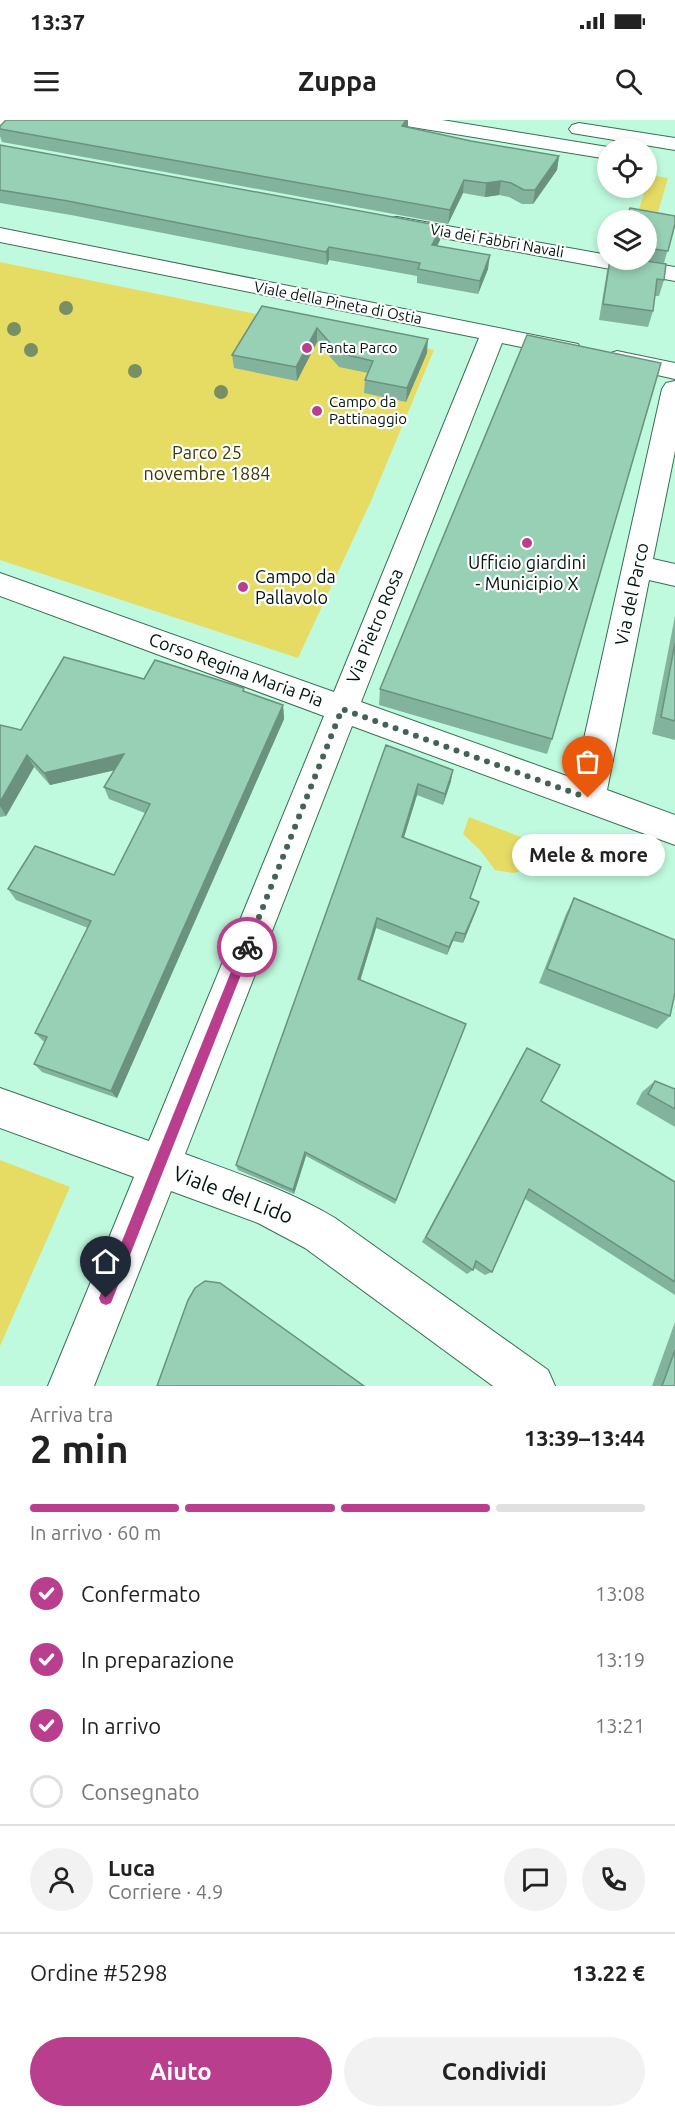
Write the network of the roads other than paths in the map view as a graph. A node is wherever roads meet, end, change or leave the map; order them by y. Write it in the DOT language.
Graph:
graph roads {
  1 [pos="4,120"];
  2 [pos="522,120"];
  3 [pos="418,121"];
  4 [pos="0,124"];
  5 [pos="675,144"];
  6 [pos="597,151"];
  7 [pos="657,161"];
  8 [pos="675,164"];
  9 [pos="372,218"];
  10 [pos="0,235"];
  11 [pos="675,274"];
  12 [pos="493,334"];
  13 [pos="675,371"];
  14 [pos="675,389"];
  15 [pos="638,566"];
  16 [pos="675,575"];
  17 [pos="0,584"];
  18 [pos="342,709"];
  19 [pos="588,798"];
  20 [pos="675,830"];
  21 [pos="0,1108"];
  22 [pos="159,1166"];
  23 [pos="70,1386"];
  24 [pos="532,1386"];
  1 -- 4 [label="street"];
  2 -- 5 [label="street"];
  3 -- 6 [label="street"];
  7 -- 8 [label="street"];
  9 -- 11 [label="street, Via dei Fabbri Navali"];
  10 -- 12 [label="street, Viale della Pineta di Ostia"];
  12 -- 13 [label="street, Viale della Pineta di Ostia"];
  12 -- 18 [label="street, Via Pietro Rosa"];
  14 -- 15 [label="street, Via del Parco"];
  15 -- 16 [label="street"];
  15 -- 19 [label="street, Via del Parco"];
  17 -- 18 [label="street, Corso Regina Maria Pia"];
  18 -- 19 [label="street, Corso Regina Maria Pia"];
  18 -- 22 [label="street, Via Pietro Rosa"];
  19 -- 20 [label="street, Corso Regina Maria Pia"];
  21 -- 22 [label="street, Viale del Lido"];
  22 -- 23 [label="street, Via Pietro Rosa"];
  22 -- 24 [label="street, Viale del Lido"];
}
